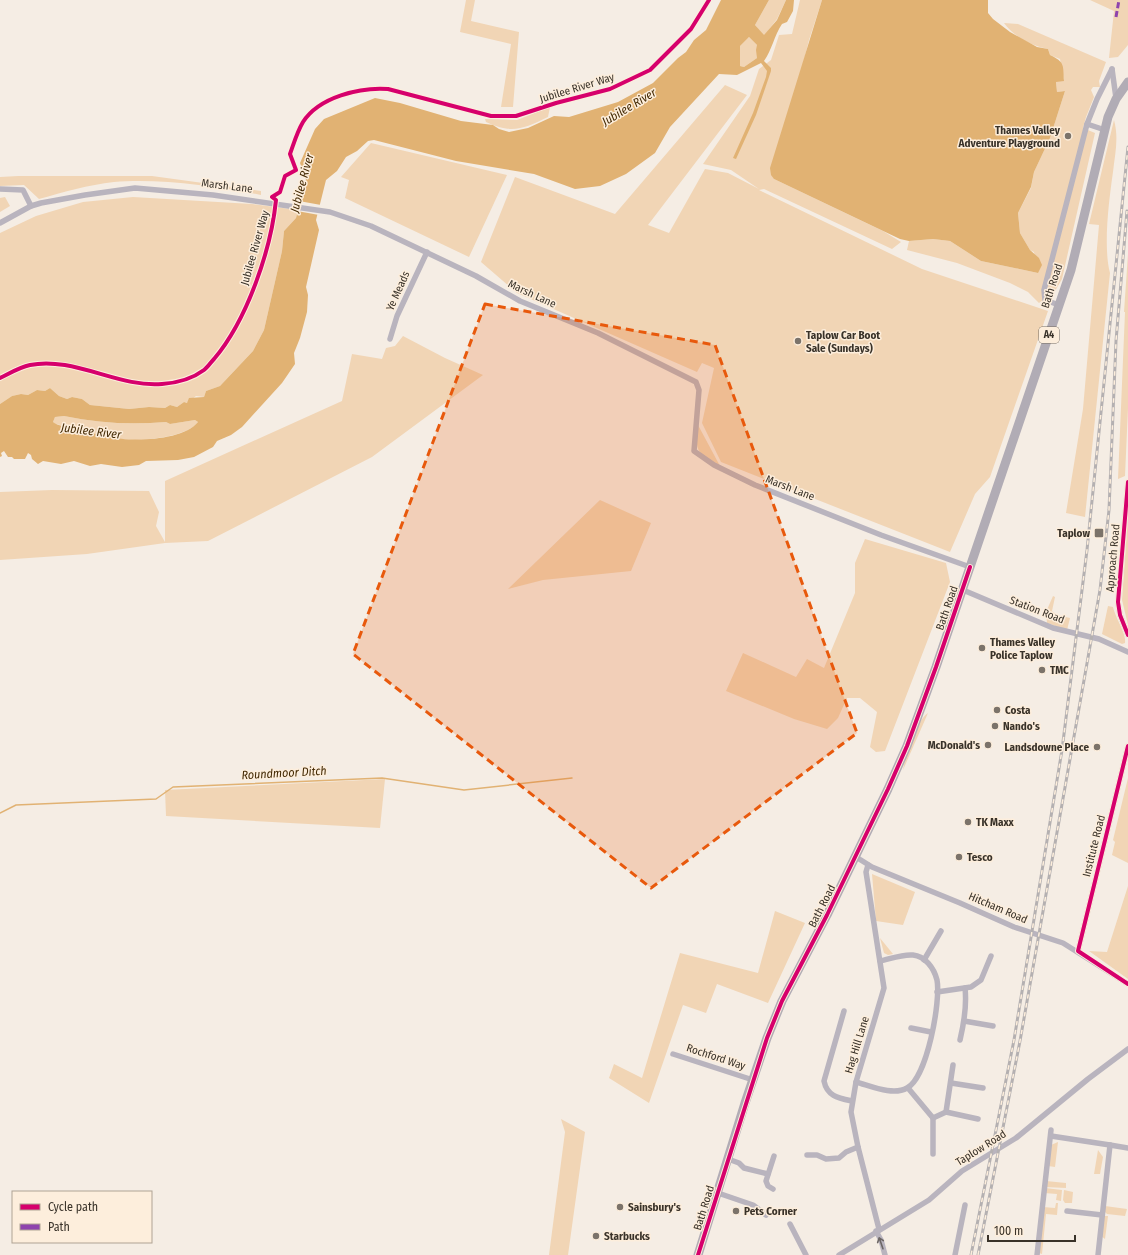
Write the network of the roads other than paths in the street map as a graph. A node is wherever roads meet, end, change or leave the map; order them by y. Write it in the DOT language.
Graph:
graph roads {
  1 [pos="1128,82"];
  2 [pos="1116,99"];
  3 [pos="1087,124"];
  4 [pos="1105,130"];
  5 [pos="0,189"];
  6 [pos="31,206"];
  7 [pos="0,223"];
  8 [pos="427,252"];
  9 [pos="1059,305"];
  10 [pos="390,339"];
  11 [pos="1128,482"];
  12 [pos="970,567"];
  13 [pos="963,590"];
  14 [pos="1128,635"];
  15 [pos="1128,652"];
  16 [pos="1128,746"];
  17 [pos="856,857"];
  18 [pos="868,865"];
  19 [pos="941,931"];
  20 [pos="1078,951"];
  21 [pos="991,956"];
  22 [pos="924,960"];
  23 [pos="880,961"];
  24 [pos="1128,984"];
  25 [pos="964,988"];
  26 [pos="937,992"];
  27 [pos="844,1010"];
  28 [pos="964,1021"];
  29 [pos="993,1026"];
  30 [pos="911,1028"];
  31 [pos="931,1032"];
  32 [pos="960,1040"];
  33 [pos="1128,1049"];
  34 [pos="673,1054"];
  35 [pos="953,1065"];
  36 [pos="753,1080"];
  37 [pos="856,1082"];
  38 [pos="951,1083"];
  39 [pos="908,1088"];
  40 [pos="983,1088"];
  41 [pos="852,1101"];
  42 [pos="946,1112"];
  43 [pos="933,1118"];
  44 [pos="978,1119"];
  45 [pos="1110,1145"];
  46 [pos="858,1147"];
  47 [pos="1128,1148"];
  48 [pos="933,1154"];
  49 [pos="807,1155"];
  50 [pos="774,1156"];
  51 [pos="728,1159"];
  52 [pos="768,1174"];
  53 [pos="772,1189"];
  54 [pos="718,1193"];
  55 [pos="965,1205"];
  56 [pos="1067,1211"];
  57 [pos="766,1215"];
  58 [pos="1102,1216"];
  59 [pos="790,1224"];
  60 [pos="877,1230"];
  61 [pos="698,1255"];
  62 [pos="806,1255"];
  63 [pos="839,1255"];
  64 [pos="885,1255"];
  65 [pos="956,1255"];
  66 [pos="1037,1255"];
  67 [pos="1098,1255"];
  1 -- 2 [label="main road, Bath Road / A4"];
  2 -- 3 [label="street"];
  2 -- 4 [label="main road, Bath Road / A4"];
  3 -- 4 [label="street"];
  3 -- 9 [label="street"];
  4 -- 9 [label="main road, Bath Road / A4"];
  5 -- 6 [label="street"];
  6 -- 7 [label="street, Marsh Lane"];
  6 -- 8 [label="street, Marsh Lane"];
  8 -- 10 [label="street, Ye Meads"];
  8 -- 12 [label="street, Marsh Lane"];
  9 -- 12 [label="main road, Bath Road / A4"];
  11 -- 14 [label="street, Approach Road"];
  12 -- 13 [label="main road, Bath Road / A4"];
  13 -- 15 [label="street, Station Road"];
  13 -- 17 [label="main road, Bath Road / A4"];
  16 -- 20 [label="street, Institute Road"];
  17 -- 18 [label="street, Hitcham Road"];
  17 -- 36 [label="main road, Bath Road / A4"];
  18 -- 20 [label="street, Hitcham Road"];
  18 -- 23 [label="street, Hag Hill Lane"];
  19 -- 22 [label="street"];
  20 -- 24 [label="street, Hitcham Road"];
  21 -- 25 [label="street"];
  22 -- 23 [label="street"];
  22 -- 26 [label="street"];
  23 -- 37 [label="street, Hag Hill Lane"];
  25 -- 26 [label="street"];
  25 -- 28 [label="street"];
  26 -- 31 [label="street"];
  27 -- 41 [label="street"];
  28 -- 29 [label="street"];
  28 -- 32 [label="street"];
  30 -- 31 [label="street"];
  31 -- 39 [label="street"];
  33 -- 60 [label="street, Taplow Road"];
  34 -- 36 [label="street, Rochford Way"];
  35 -- 38 [label="street"];
  36 -- 51 [label="main road, Bath Road / A4"];
  37 -- 39 [label="street"];
  37 -- 41 [label="street, Hag Hill Lane"];
  38 -- 40 [label="street"];
  38 -- 42 [label="street"];
  39 -- 43 [label="street"];
  41 -- 46 [label="street, Hag Hill Lane"];
  42 -- 43 [label="street"];
  42 -- 44 [label="street"];
  43 -- 48 [label="street"];
  45 -- 47 [label="street"];
  45 -- 58 [label="street"];
  45 -- 66 [label="street"];
  46 -- 49 [label="street"];
  46 -- 60 [label="street, Hag Hill Lane"];
  50 -- 52 [label="street"];
  51 -- 52 [label="street"];
  51 -- 54 [label="main road, Bath Road / A4"];
  52 -- 53 [label="street"];
  54 -- 57 [label="street"];
  54 -- 61 [label="main road, Bath Road / A4"];
  55 -- 65 [label="street"];
  56 -- 58 [label="street"];
  58 -- 67 [label="street"];
  59 -- 62 [label="street"];
  60 -- 63 [label="street, Taplow Road"];
  64 -- 60 [label="street, Hag Hill Lane, one-way"];
}
